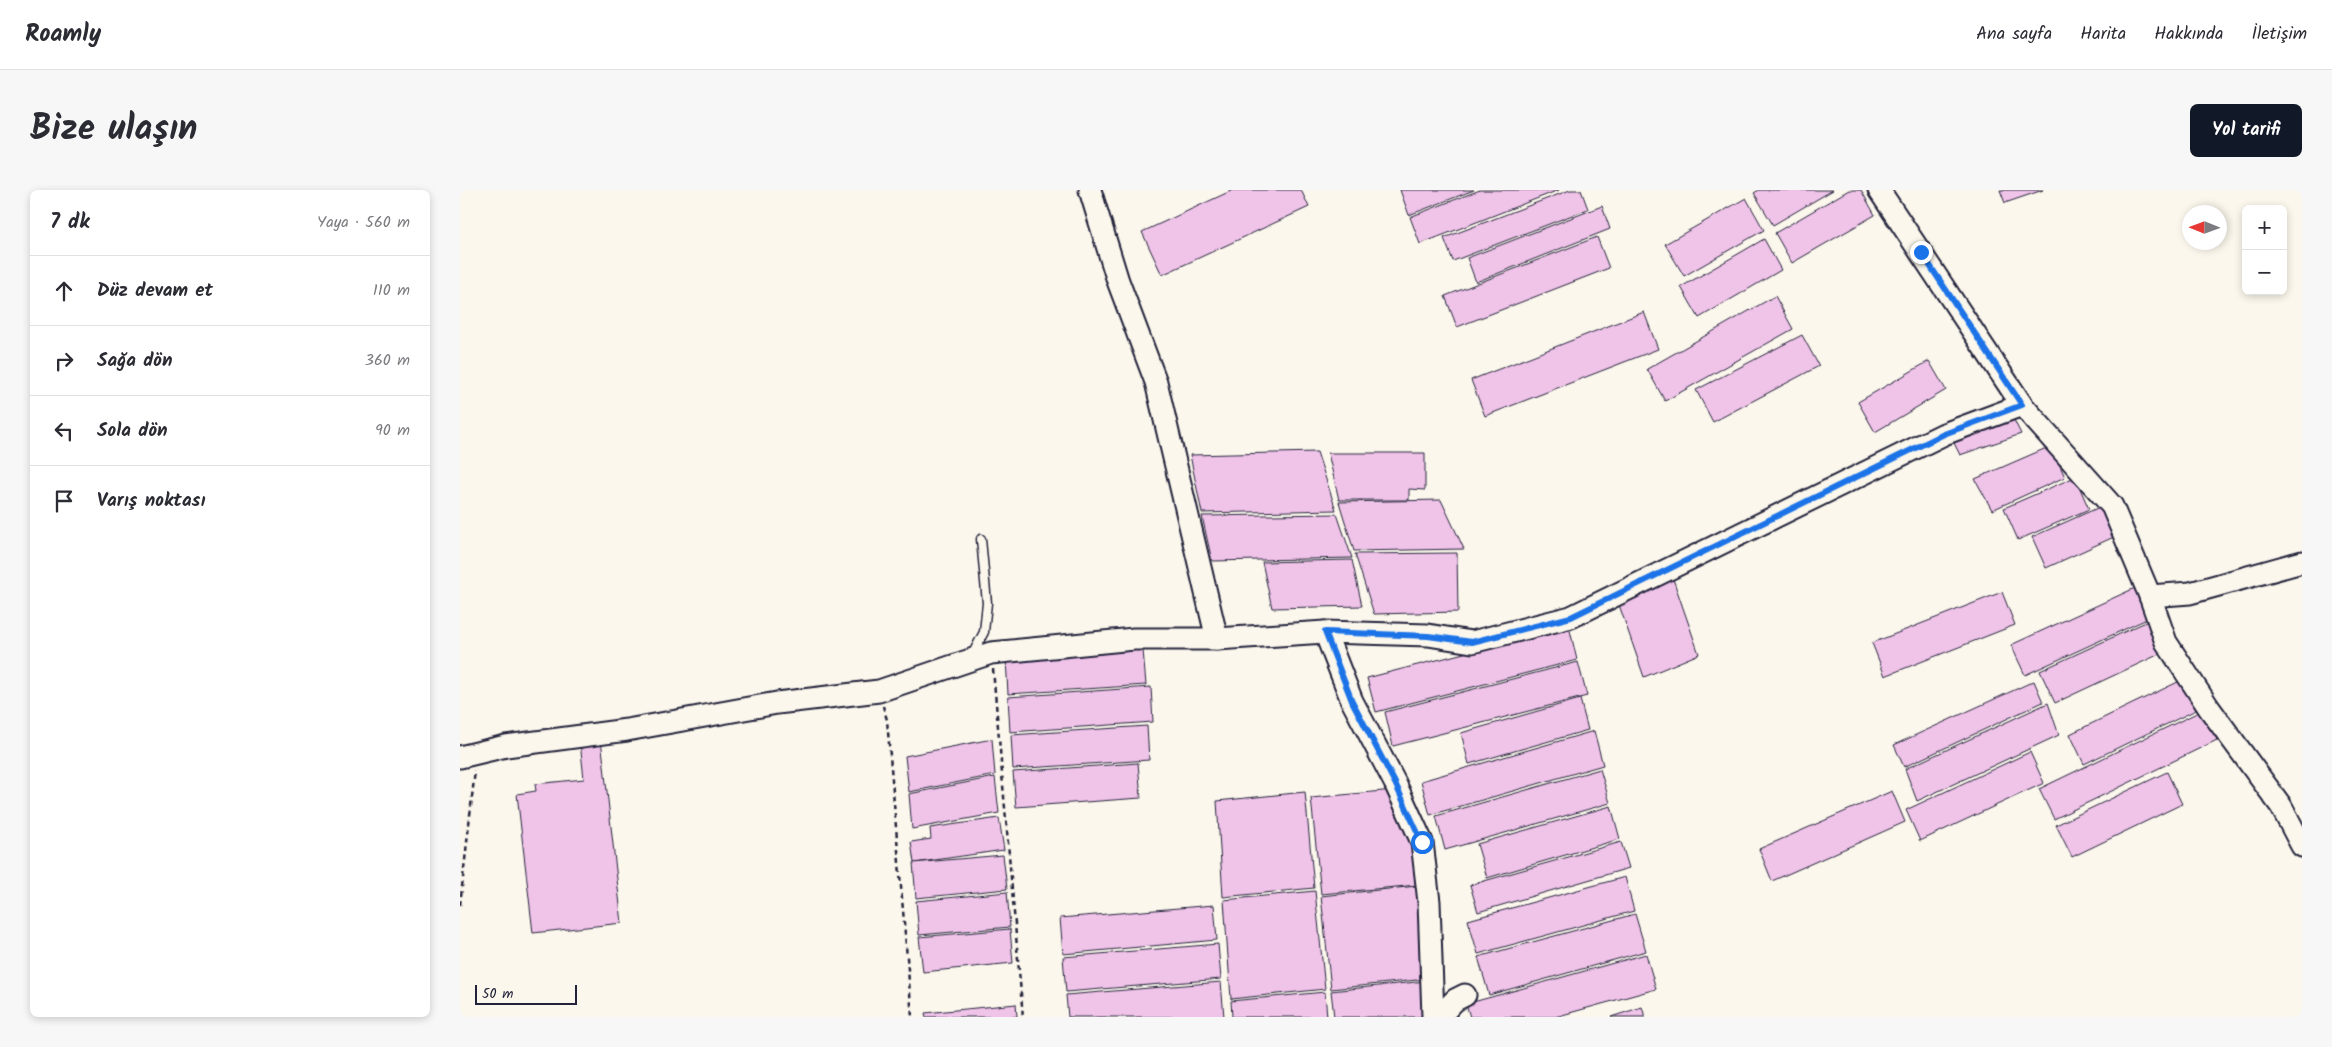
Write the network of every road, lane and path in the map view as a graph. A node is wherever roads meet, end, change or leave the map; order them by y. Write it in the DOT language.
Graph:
graph roads {
  1 [pos="1090,190"];
  2 [pos="1879,190"];
  3 [pos="2022,405"];
  4 [pos="981,539"];
  5 [pos="2302,562"];
  6 [pos="2150,596"];
  7 [pos="1325,632"];
  8 [pos="1216,639"];
  9 [pos="991,653"];
  10 [pos="970,659"];
  11 [pos="879,690"];
  12 [pos="469,755"];
  13 [pos="2302,846"];
  14 [pos="460,905"];
  15 [pos="1465,995"];
  16 [pos="912,1017"];
  17 [pos="1023,1017"];
  18 [pos="1433,1017"];
  19 [pos="1439,1017"];
  1 -- 8 [label="street"];
  2 -- 3 [label="street"];
  3 -- 6 [label="street"];
  3 -- 7 [label="street"];
  4 -- 10 [label="lane"];
  5 -- 6 [label="street"];
  6 -- 13 [label="street"];
  7 -- 8 [label="street"];
  7 -- 18 [label="street"];
  8 -- 9 [label="street"];
  9 -- 10 [label="street"];
  9 -- 17 [label="path"];
  10 -- 11 [label="street"];
  11 -- 12 [label="street"];
  11 -- 16 [label="path"];
  12 -- 14 [label="path"];
  15 -- 19 [label="street"];
}
